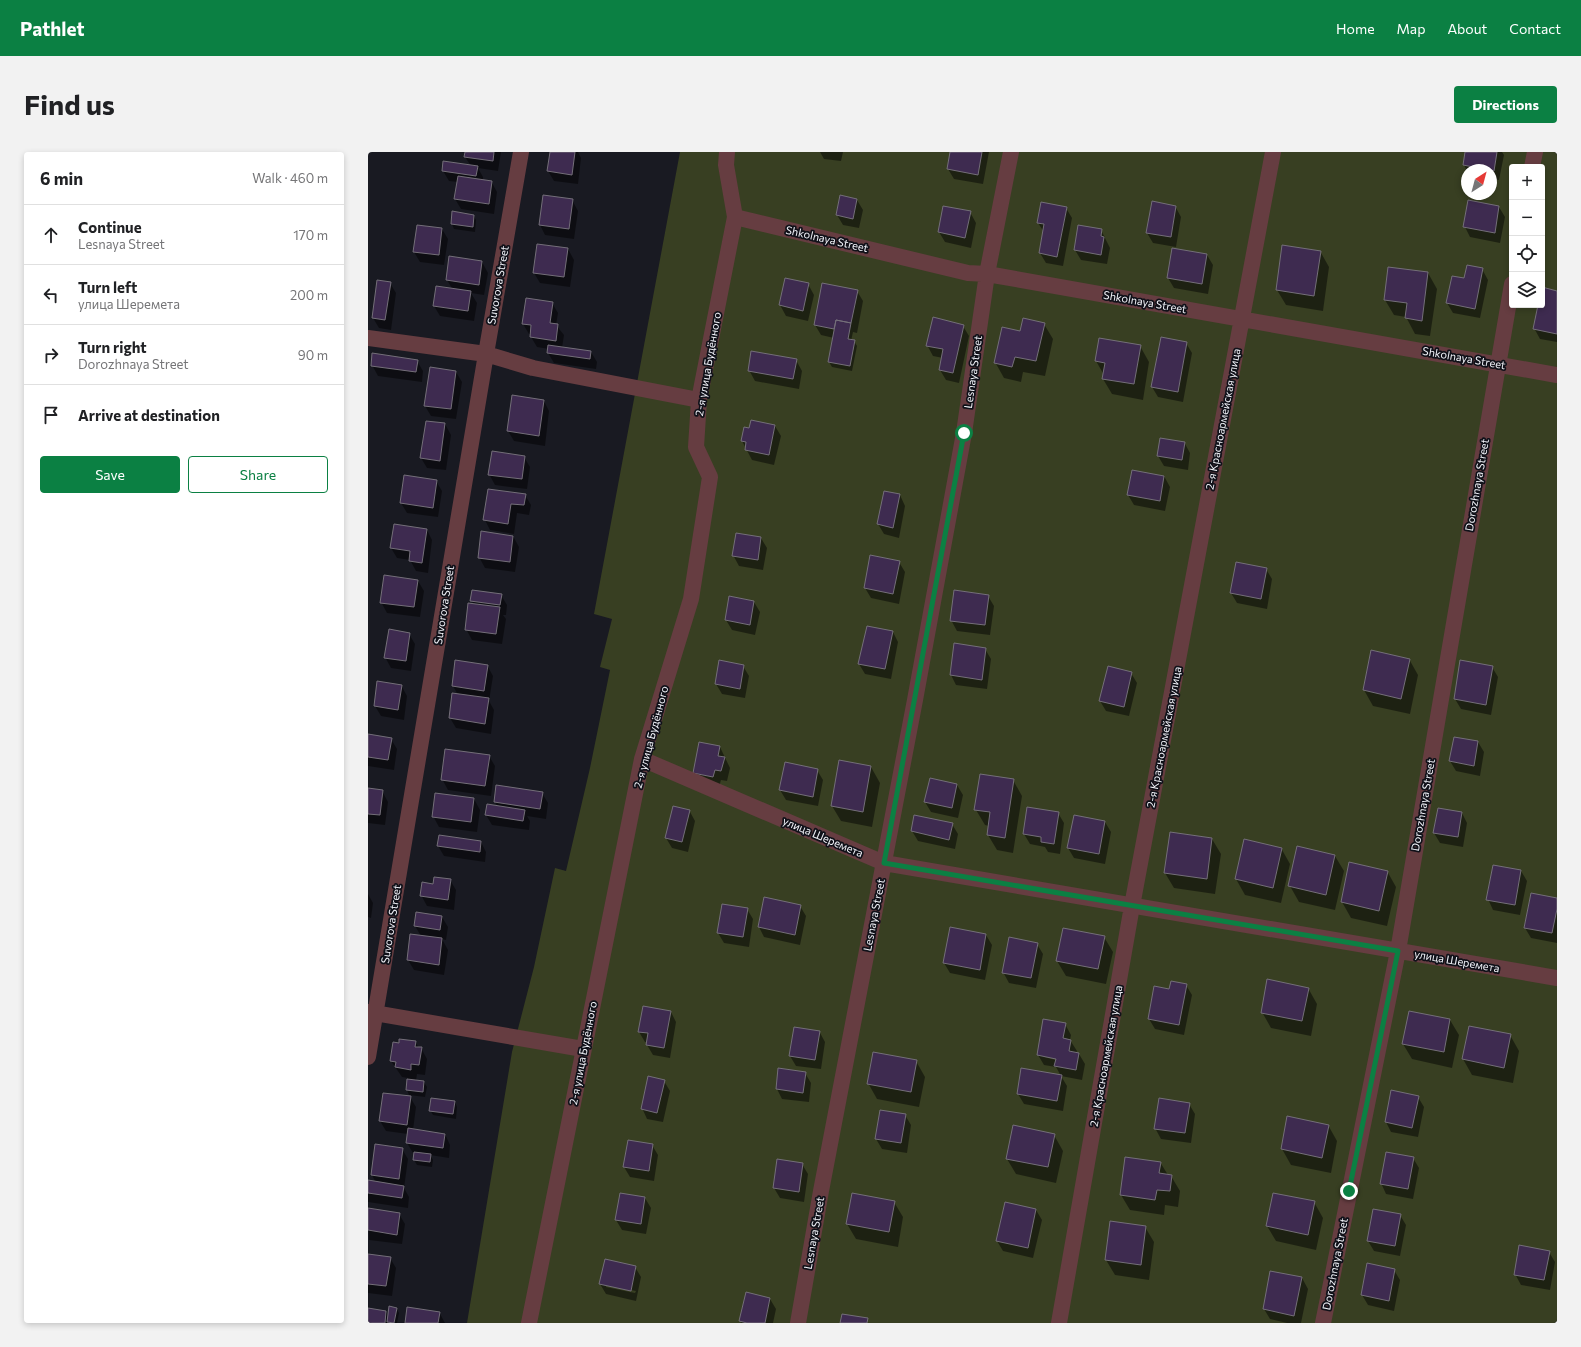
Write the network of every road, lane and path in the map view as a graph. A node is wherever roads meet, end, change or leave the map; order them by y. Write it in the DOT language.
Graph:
graph roads {
  1 [pos="521,152"];
  2 [pos="727,152"];
  3 [pos="1011,152"];
  4 [pos="1273,152"];
  5 [pos="1535,152"];
  6 [pos="1533,164"];
  7 [pos="735,217"];
  8 [pos="987,274"];
  9 [pos="1509,301"];
  10 [pos="1242,318"];
  11 [pos="368,338"];
  12 [pos="486,354"];
  13 [pos="1498,364"];
  14 [pos="1557,375"];
  15 [pos="700,400"];
  16 [pos="642,759"];
  17 [pos="884,863"];
  18 [pos="1132,906"];
  19 [pos="1398,951"];
  20 [pos="1557,978"];
  21 [pos="372,1013"];
  22 [pos="584,1049"];
  23 [pos="368,1057"];
  24 [pos="529,1323"];
  25 [pos="798,1323"];
  26 [pos="1059,1323"];
  27 [pos="1323,1323"];
  1 -- 12 [label="street, Suvorova Street"];
  2 -- 7 [label="street, 2-я улица Будённого"];
  3 -- 8 [label="street, Lesnaya Street"];
  4 -- 10 [label="street, 2-я Красноармейская улица"];
  5 -- 6 [label="street"];
  7 -- 8 [label="street, Shkolnaya Street"];
  7 -- 15 [label="street, 2-я улица Будённого"];
  8 -- 10 [label="street, Shkolnaya Street"];
  8 -- 17 [label="street, Lesnaya Street"];
  9 -- 13 [label="street, Dorozhnaya Street"];
  10 -- 13 [label="street, Shkolnaya Street"];
  10 -- 18 [label="street, 2-я Красноармейская улица"];
  11 -- 12 [label="street"];
  12 -- 15 [label="street"];
  12 -- 21 [label="street, Suvorova Street"];
  13 -- 14 [label="street, Shkolnaya Street"];
  13 -- 19 [label="street, Dorozhnaya Street"];
  15 -- 16 [label="street, 2-я улица Будённого"];
  16 -- 17 [label="street, улица Шеремета"];
  16 -- 22 [label="street, 2-я улица Будённого"];
  17 -- 18 [label="street, улица Шеремета"];
  17 -- 25 [label="street, Lesnaya Street"];
  18 -- 19 [label="street, улица Шеремета"];
  18 -- 26 [label="street, 2-я Красноармейская улица"];
  19 -- 20 [label="street, улица Шеремета"];
  19 -- 27 [label="street, Dorozhnaya Street"];
  21 -- 22 [label="street"];
  21 -- 23 [label="street, Suvorova Street"];
  22 -- 24 [label="street, 2-я улица Будённого"];
}
